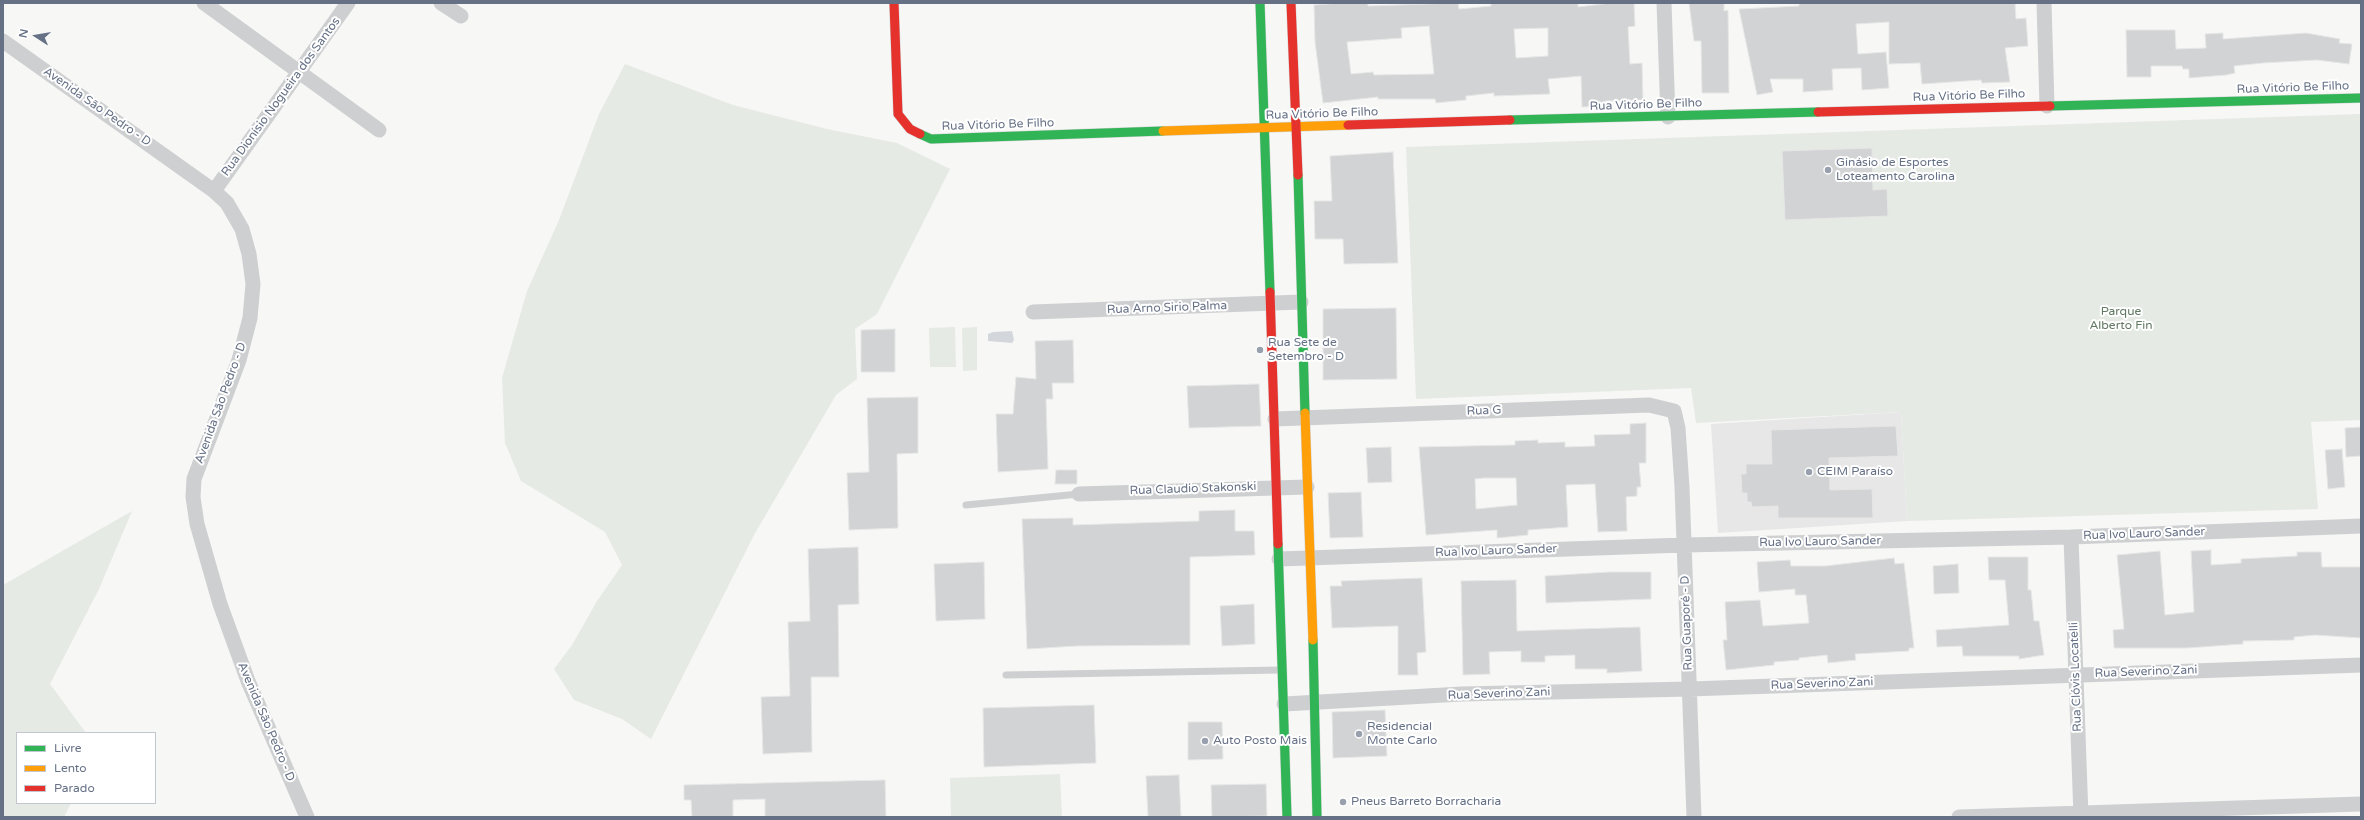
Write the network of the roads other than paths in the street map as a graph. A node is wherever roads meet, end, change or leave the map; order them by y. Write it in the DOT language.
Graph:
graph roads {
  1 [pos="204,3"];
  2 [pos="348,3"];
  3 [pos="441,3"];
  4 [pos="894,3"];
  5 [pos="1260,3"];
  6 [pos="1291,3"];
  7 [pos="1664,3"];
  8 [pos="2044,3"];
  9 [pos="460,16"];
  10 [pos="3,41"];
  11 [pos="299,72"];
  12 [pos="2361,98"];
  13 [pos="2047,106"];
  14 [pos="1668,116"];
  15 [pos="1297,126"];
  16 [pos="1265,129"];
  17 [pos="379,130"];
  18 [pos="214,191"];
  19 [pos="1301,302"];
  20 [pos="1270,304"];
  21 [pos="1034,312"];
  22 [pos="1305,417"];
  23 [pos="1275,419"];
  24 [pos="1678,428"];
  25 [pos="1276,486"];
  26 [pos="1307,486"];
  27 [pos="1079,494"];
  28 [pos="966,505"];
  29 [pos="2361,526"];
  30 [pos="2071,537"];
  31 [pos="1684,545"];
  32 [pos="1311,558"];
  33 [pos="1279,559"];
  34 [pos="2361,665"];
  35 [pos="1282,670"];
  36 [pos="2076,674"];
  37 [pos="1006,675"];
  38 [pos="1690,689"];
  39 [pos="1315,702"];
  40 [pos="1284,704"];
  41 [pos="2361,804"];
  42 [pos="2081,815"];
  43 [pos="306,817"];
  44 [pos="1287,817"];
  45 [pos="1318,817"];
  46 [pos="1694,817"];
  47 [pos="1959,817"];
  1 -- 11 [label="street"];
  2 -- 11 [label="street, Rua Dionísio Nogueira dos Santos"];
  3 -- 9 [label="street"];
  4 -- 16 [label="street, Rua Vitório Be Filho"];
  5 -- 16 [label="street"];
  6 -- 15 [label="street"];
  7 -- 14 [label="street"];
  8 -- 13 [label="street"];
  10 -- 18 [label="street, Avenida São Pedro - D"];
  11 -- 17 [label="street"];
  11 -- 18 [label="street, Rua Dionísio Nogueira dos Santos"];
  12 -- 13 [label="street, Rua Vitório Be Filho"];
  13 -- 14 [label="street, Rua Vitório Be Filho"];
  14 -- 15 [label="street, Rua Vitório Be Filho"];
  15 -- 16 [label="street, Rua Vitório Be Filho"];
  15 -- 19 [label="street"];
  16 -- 20 [label="street"];
  18 -- 43 [label="street, Avenida São Pedro - D"];
  19 -- 20 [label="street, Rua Arno Sirio Palma"];
  19 -- 22 [label="street"];
  20 -- 21 [label="street, Rua Arno Sirio Palma"];
  20 -- 23 [label="street"];
  22 -- 23 [label="street, Rua G"];
  22 -- 24 [label="street, Rua G"];
  22 -- 26 [label="street"];
  23 -- 25 [label="street"];
  24 -- 31 [label="street, Rua Guaporé - D"];
  25 -- 26 [label="street, Rua Claudio Stakonski"];
  25 -- 27 [label="street, Rua Claudio Stakonski"];
  25 -- 33 [label="street"];
  26 -- 32 [label="street"];
  27 -- 28 [label="lane"];
  29 -- 30 [label="street, Rua Ivo Lauro Sander"];
  30 -- 31 [label="street, Rua Ivo Lauro Sander"];
  30 -- 36 [label="street, Rua Clóvis Locatelli"];
  31 -- 32 [label="street, Rua Ivo Lauro Sander"];
  31 -- 38 [label="street, Rua Guaporé - D"];
  32 -- 33 [label="street, Rua Ivo Lauro Sander"];
  32 -- 39 [label="street"];
  33 -- 35 [label="street"];
  34 -- 36 [label="street, Rua Severino Zani"];
  35 -- 37 [label="lane"];
  35 -- 40 [label="street"];
  36 -- 38 [label="street, Rua Severino Zani"];
  36 -- 42 [label="street, Rua Clóvis Locatelli"];
  38 -- 39 [label="street, Rua Severino Zani"];
  38 -- 46 [label="street, Rua Guaporé - D"];
  39 -- 40 [label="street, Rua Severino Zani"];
  39 -- 45 [label="street"];
  40 -- 44 [label="street"];
  41 -- 42 [label="street"];
  42 -- 47 [label="street"];
}
